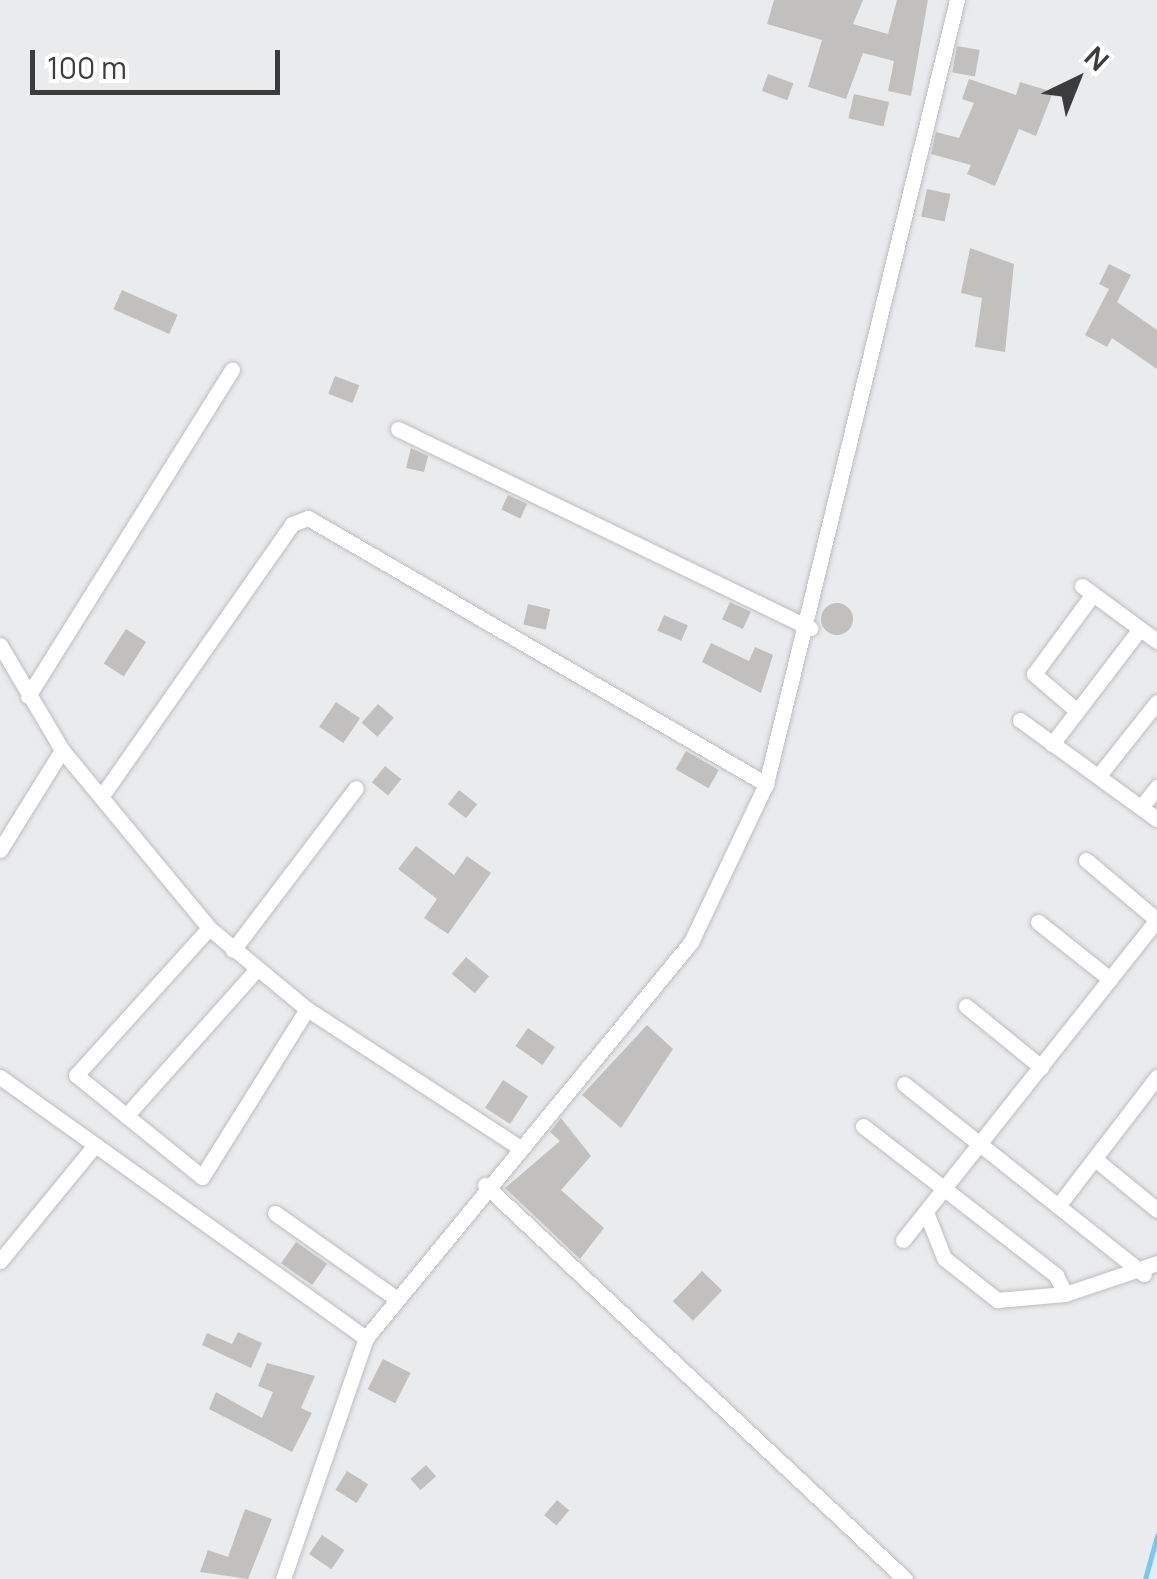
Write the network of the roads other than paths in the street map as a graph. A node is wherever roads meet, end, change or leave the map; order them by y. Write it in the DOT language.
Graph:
graph roads {
  1 [pos="957,0"];
  2 [pos="232,370"];
  3 [pos="398,429"];
  4 [pos="810,628"];
  5 [pos="1140,629"];
  6 [pos="1157,641"];
  7 [pos="0,645"];
  8 [pos="28,696"];
  9 [pos="1157,702"];
  10 [pos="1077,711"];
  11 [pos="1020,720"];
  12 [pos="1052,744"];
  13 [pos="62,750"];
  14 [pos="1100,774"];
  15 [pos="766,784"];
  16 [pos="1157,786"];
  17 [pos="356,788"];
  18 [pos="101,797"];
  19 [pos="1141,807"];
  20 [pos="1157,819"];
  21 [pos="0,850"];
  22 [pos="1086,860"];
  23 [pos="1157,920"];
  24 [pos="1038,922"];
  25 [pos="210,928"];
  26 [pos="233,950"];
  27 [pos="257,969"];
  28 [pos="1110,979"];
  29 [pos="966,1006"];
  30 [pos="307,1009"];
  31 [pos="1041,1067"];
  32 [pos="0,1077"];
  33 [pos="1157,1078"];
  34 [pos="904,1084"];
  35 [pos="126,1116"];
  36 [pos="863,1126"];
  37 [pos="980,1144"];
  38 [pos="95,1145"];
  39 [pos="517,1146"];
  40 [pos="1095,1158"];
  41 [pos="484,1185"];
  42 [pos="945,1188"];
  43 [pos="1058,1206"];
  44 [pos="1157,1210"];
  45 [pos="274,1212"];
  46 [pos="926,1212"];
  47 [pos="903,1240"];
  48 [pos="0,1261"];
  49 [pos="1150,1269"];
  50 [pos="1066,1294"];
  51 [pos="394,1297"];
  52 [pos="366,1338"];
  53 [pos="283,1579"];
  54 [pos="905,1579"];
  1 -- 4 [label="street"];
  2 -- 8 [label="street"];
  3 -- 4 [label="street"];
  4 -- 15 [label="street"];
  5 -- 6 [label="street"];
  5 -- 10 [label="street"];
  5 -- 10 [label="street"];
  7 -- 8 [label="street"];
  8 -- 13 [label="street"];
  9 -- 14 [label="street"];
  10 -- 12 [label="street"];
  11 -- 12 [label="street"];
  12 -- 14 [label="street"];
  13 -- 18 [label="street"];
  13 -- 21 [label="street"];
  14 -- 19 [label="street"];
  15 -- 18 [label="street"];
  15 -- 39 [label="street"];
  16 -- 19 [label="street"];
  17 -- 26 [label="street"];
  18 -- 25 [label="street"];
  19 -- 20 [label="street"];
  22 -- 23 [label="street"];
  23 -- 28 [label="street"];
  24 -- 28 [label="street"];
  25 -- 26 [label="street"];
  25 -- 35 [label="street"];
  26 -- 27 [label="street"];
  27 -- 30 [label="street"];
  27 -- 35 [label="street"];
  28 -- 31 [label="street"];
  29 -- 31 [label="street"];
  30 -- 35 [label="street"];
  30 -- 39 [label="street"];
  31 -- 37 [label="street"];
  32 -- 38 [label="street"];
  33 -- 40 [label="street"];
  34 -- 37 [label="street"];
  36 -- 42 [label="street"];
  37 -- 42 [label="street"];
  37 -- 43 [label="street"];
  38 -- 48 [label="street"];
  38 -- 52 [label="street"];
  39 -- 41 [label="street"];
  40 -- 43 [label="street"];
  40 -- 44 [label="street"];
  41 -- 51 [label="street"];
  41 -- 54 [label="street"];
  42 -- 46 [label="street"];
  42 -- 50 [label="street"];
  43 -- 49 [label="street"];
  45 -- 51 [label="street"];
  46 -- 47 [label="street"];
  46 -- 50 [label="street"];
  49 -- 50 [label="street"];
  51 -- 52 [label="street"];
  52 -- 53 [label="street"];
}
